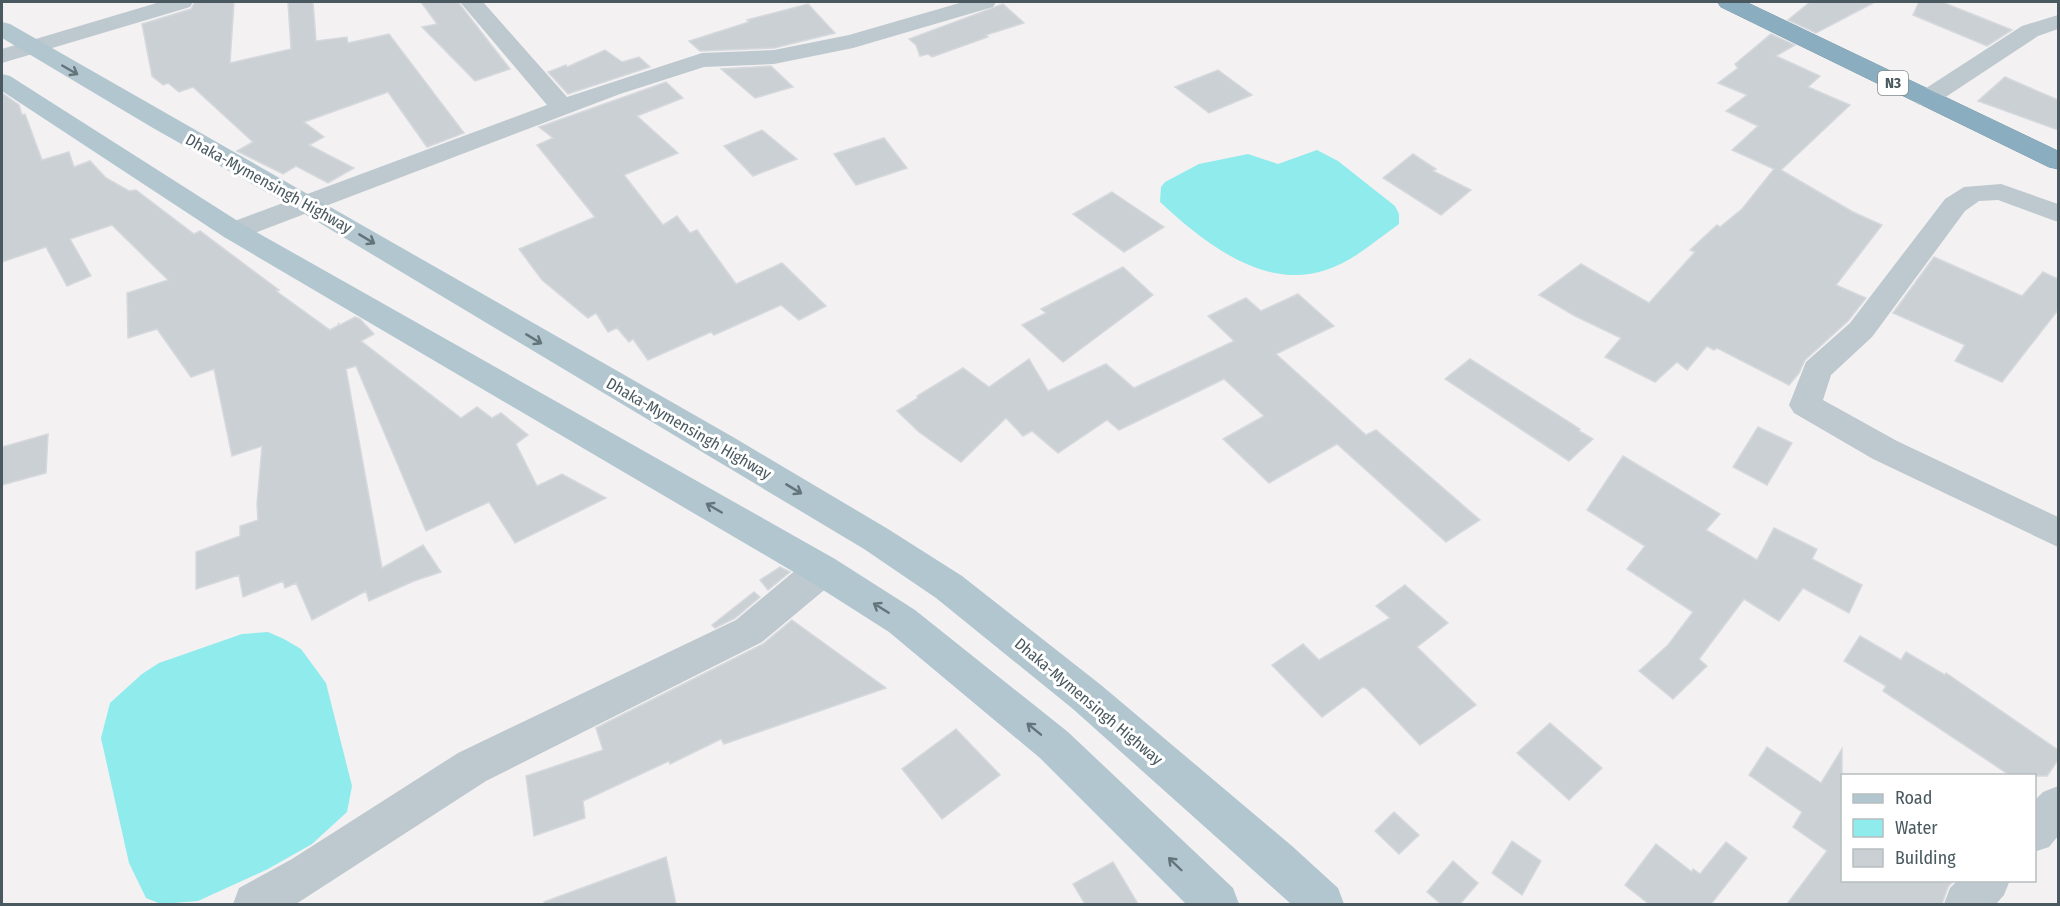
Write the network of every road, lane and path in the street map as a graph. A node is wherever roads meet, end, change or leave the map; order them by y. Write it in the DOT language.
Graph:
graph roads {
  1 [pos="182,2"];
  2 [pos="471,2"];
  3 [pos="985,2"];
  4 [pos="1729,2"];
  5 [pos="2058,22"];
  6 [pos="2,29"];
  7 [pos="16,51"];
  8 [pos="2,81"];
  9 [pos="1926,99"];
  10 [pos="563,108"];
  11 [pos="2058,161"];
  12 [pos="308,204"];
  13 [pos="2058,214"];
  14 [pos="234,231"];
  15 [pos="2058,533"];
  16 [pos="822,570"];
  17 [pos="2058,806"];
  18 [pos="2036,829"];
  19 [pos="1987,882"];
  20 [pos="255,904"];
  21 [pos="1217,904"];
  22 [pos="1322,904"];
  23 [pos="1966,904"];
  1 -- 7 [label="street"];
  2 -- 10 [label="street"];
  3 -- 10 [label="street"];
  4 -- 9 [label="highway, N3"];
  5 -- 9 [label="street"];
  6 -- 7 [label="main road, Dhaka-Mymensingh Highway"];
  7 -- 12 [label="main road, Dhaka-Mymensingh Highway, one-way"];
  8 -- 14 [label="main road"];
  9 -- 11 [label="highway, N3"];
  10 -- 12 [label="street"];
  12 -- 14 [label="street"];
  12 -- 22 [label="main road, Dhaka-Mymensingh Highway, one-way"];
  13 -- 15 [label="street"];
  16 -- 14 [label="main road, one-way"];
  16 -- 20 [label="street"];
  21 -- 16 [label="main road, one-way"];
  17 -- 18 [label="street"];
  19 -- 23 [label="street"];
}
